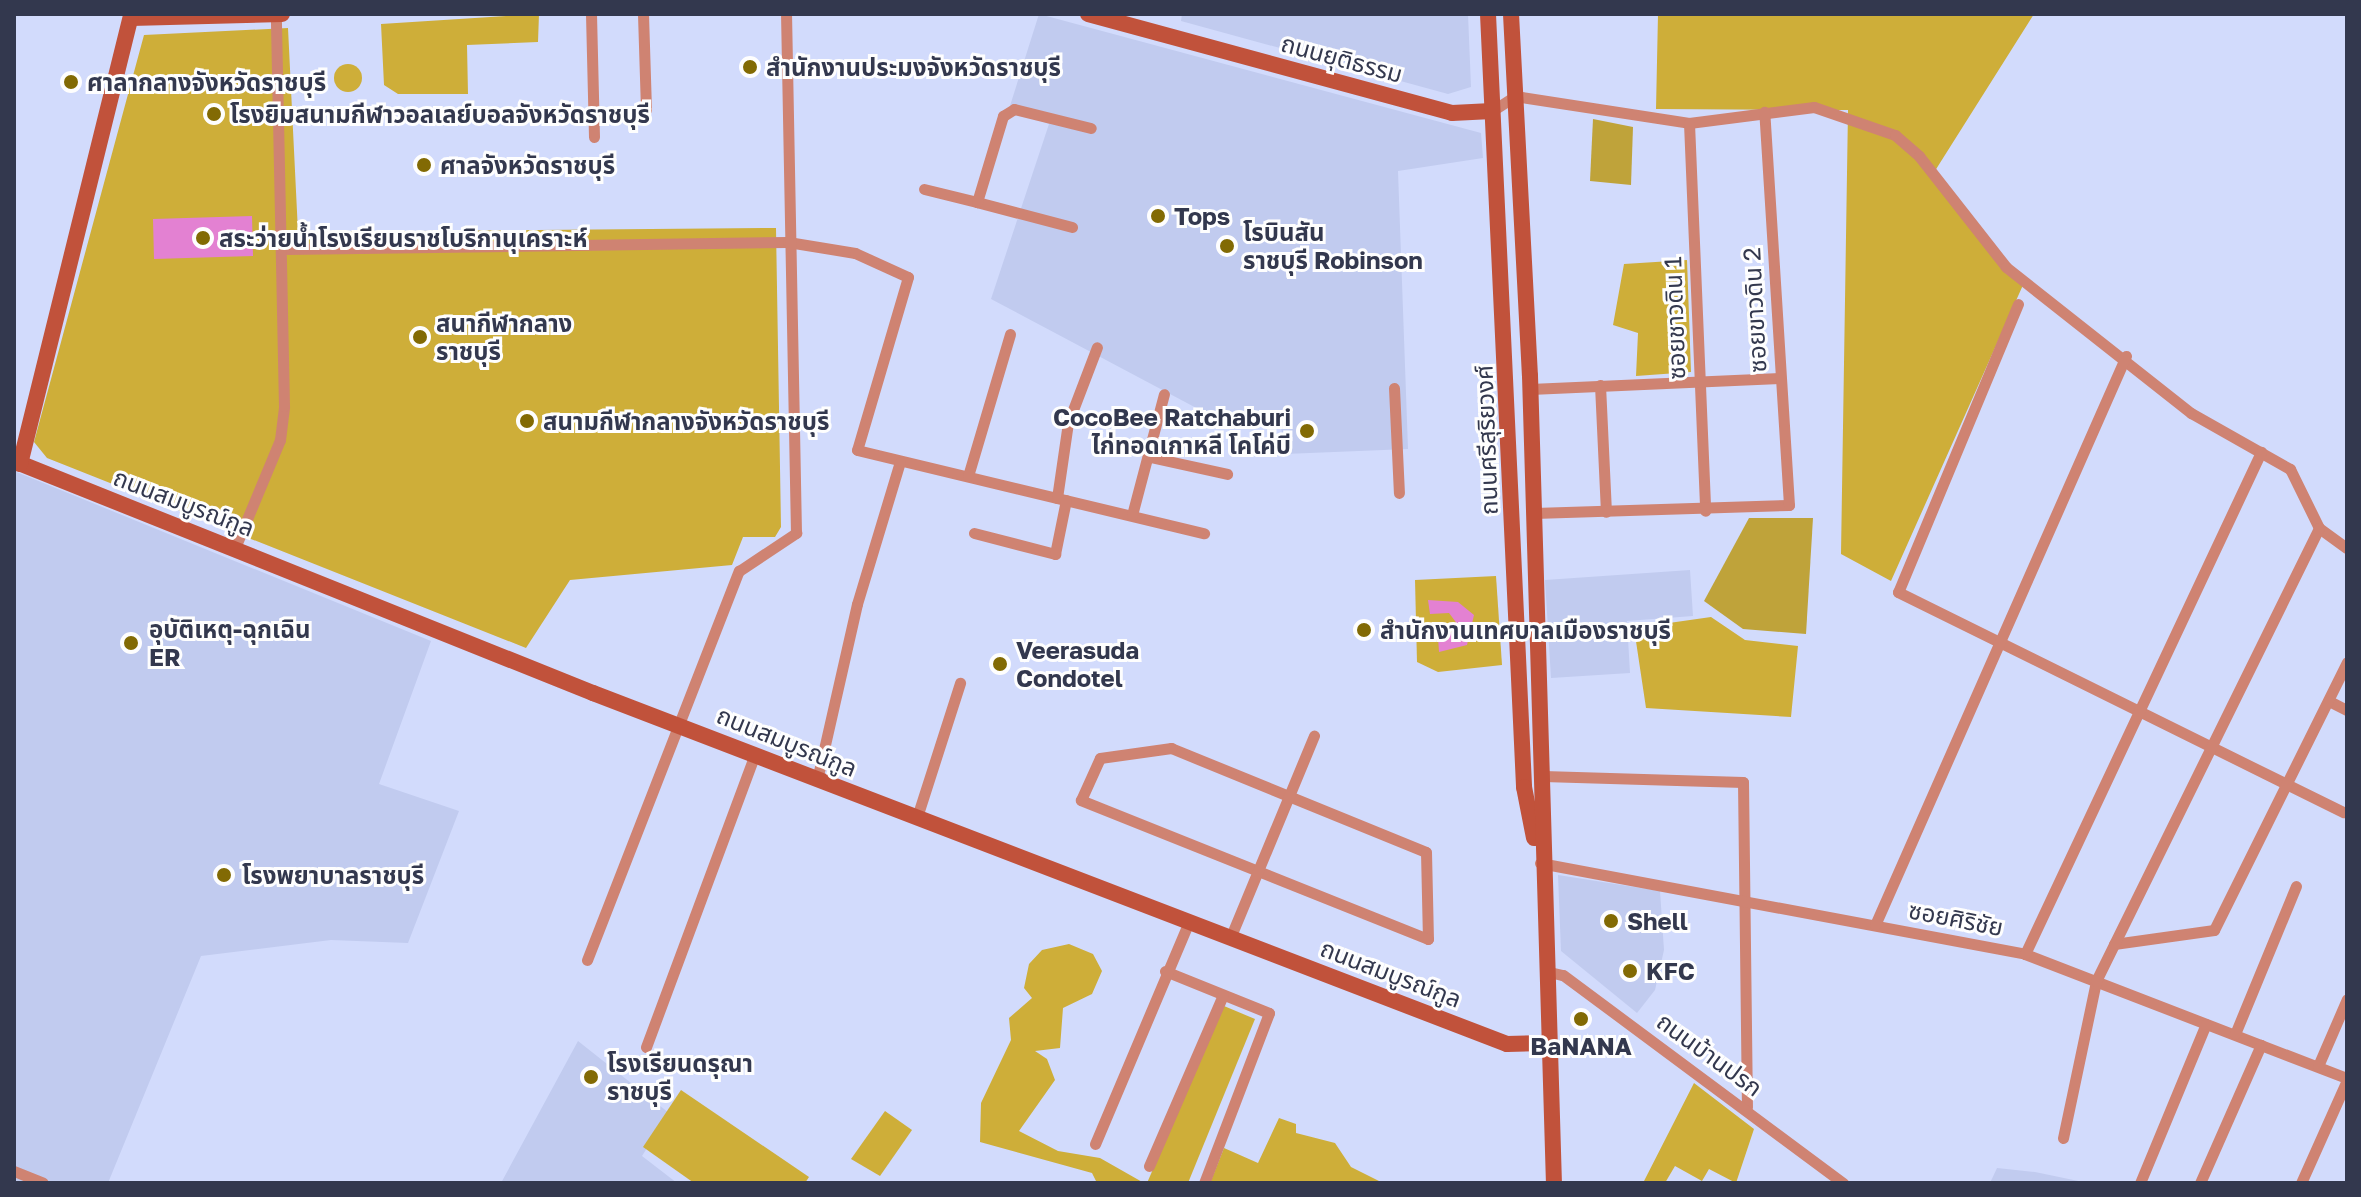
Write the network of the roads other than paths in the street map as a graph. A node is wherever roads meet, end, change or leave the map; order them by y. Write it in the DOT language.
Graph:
graph roads {
  1 [pos="276,14"];
  2 [pos="282,14"];
  3 [pos="591,14"];
  4 [pos="643,14"];
  5 [pos="786,14"];
  6 [pos="1088,14"];
  7 [pos="1488,14"];
  8 [pos="1511,14"];
  9 [pos="131,16"];
  10 [pos="1515,96"];
  11 [pos="646,110"];
  12 [pos="1492,111"];
  13 [pos="1764,112"];
  14 [pos="1689,123"];
  15 [pos="1091,128"];
  16 [pos="594,137"];
  17 [pos="924,189"];
  18 [pos="977,202"];
  19 [pos="1072,227"];
  20 [pos="788,242"];
  21 [pos="286,249"];
  22 [pos="2018,304"];
  23 [pos="1010,334"];
  24 [pos="1097,347"];
  25 [pos="2126,356"];
  26 [pos="1780,378"];
  27 [pos="1698,381"];
  28 [pos="1600,385"];
  29 [pos="1394,388"];
  30 [pos="1530,389"];
  31 [pos="1164,394"];
  32 [pos="2261,452"];
  33 [pos="1150,457"];
  34 [pos="17,462"];
  35 [pos="900,462"];
  36 [pos="1227,474"];
  37 [pos="968,476"];
  38 [pos="1399,493"];
  39 [pos="1062,499"];
  40 [pos="1705,511"];
  41 [pos="1606,512"];
  42 [pos="1534,513"];
  43 [pos="1132,515"];
  44 [pos="2319,528"];
  45 [pos="974,533"];
  46 [pos="1204,533"];
  47 [pos="235,548"];
  48 [pos="2347,548"];
  49 [pos="1996,641"];
  50 [pos="2347,662"];
  51 [pos="960,683"];
  52 [pos="2329,701"];
  53 [pos="2347,710"];
  54 [pos="2140,717"];
  55 [pos="681,724"];
  56 [pos="1314,736"];
  57 [pos="2211,752"];
  58 [pos="755,754"];
  59 [pos="1543,776"];
  60 [pos="817,780"];
  61 [pos="2285,787"];
  62 [pos="1287,793"];
  63 [pos="2344,812"];
  64 [pos="917,817"];
  65 [pos="1540,863"];
  66 [pos="1257,869"];
  67 [pos="2296,886"];
  68 [pos="1740,899"];
  69 [pos="1189,921"];
  70 [pos="1875,925"];
  71 [pos="1231,936"];
  72 [pos="2114,944"];
  73 [pos="2025,954"];
  74 [pos="587,960"];
  75 [pos="1165,971"];
  76 [pos="1545,971"];
  77 [pos="2096,981"];
  78 [pos="1223,995"];
  79 [pos="2347,999"];
  80 [pos="2206,1024"];
  81 [pos="2235,1034"];
  82 [pos="1547,1043"];
  83 [pos="2261,1045"];
  84 [pos="646,1047"];
  85 [pos="2318,1066"];
  86 [pos="2347,1079"];
  87 [pos="1747,1107"];
  88 [pos="2063,1138"];
  89 [pos="1095,1144"];
  90 [pos="1149,1166"];
  91 [pos="14,1171"];
  92 [pos="43,1183"];
  93 [pos="1204,1183"];
  94 [pos="1554,1183"];
  95 [pos="1843,1183"];
  96 [pos="2140,1183"];
  97 [pos="2200,1183"];
  98 [pos="2301,1183"];
  1 -- 2 [label="street"];
  1 -- 9 [label="street"];
  1 -- 21 [label="street"];
  3 -- 16 [label="street"];
  4 -- 11 [label="street"];
  5 -- 20 [label="street"];
  6 -- 12 [label="street, ถนนยุติธรรม"];
  7 -- 12 [label="street, ถนนศรีสุริยวงศ์"];
  8 -- 10 [label="street, ถนนศรีสุริยวงศ์"];
  9 -- 34 [label="street"];
  10 -- 12 [label="street"];
  10 -- 14 [label="street"];
  10 -- 30 [label="street, ถนนศรีสุริยวงศ์"];
  12 -- 65 [label="street, ถนนศรีสุริยวงศ์"];
  13 -- 14 [label="street"];
  13 -- 25 [label="street"];
  13 -- 26 [label="street, ซอยขาวดิน 2"];
  14 -- 27 [label="street, ซอยชาวดิน 1"];
  15 -- 18 [label="street"];
  17 -- 18 [label="street"];
  18 -- 19 [label="street"];
  20 -- 21 [label="street"];
  20 -- 35 [label="street"];
  20 -- 55 [label="street"];
  21 -- 47 [label="street"];
  22 -- 49 [label="street"];
  23 -- 37 [label="street"];
  24 -- 39 [label="street"];
  25 -- 32 [label="street"];
  25 -- 49 [label="street"];
  26 -- 27 [label="street"];
  26 -- 40 [label="street, ซอยขาวดิน 2"];
  27 -- 28 [label="street"];
  27 -- 40 [label="street, ซอยชาวดิน 1"];
  28 -- 30 [label="street"];
  28 -- 41 [label="street"];
  29 -- 38 [label="street"];
  30 -- 42 [label="street, ถนนศรีสุริยวงศ์"];
  31 -- 33 [label="street"];
  32 -- 44 [label="street"];
  32 -- 54 [label="street"];
  33 -- 36 [label="street"];
  33 -- 43 [label="street"];
  34 -- 47 [label="street, ถนนสมบูรณ์กูล"];
  35 -- 37 [label="street"];
  35 -- 60 [label="street"];
  37 -- 39 [label="street"];
  39 -- 43 [label="street"];
  39 -- 45 [label="street"];
  40 -- 41 [label="street"];
  41 -- 42 [label="street"];
  42 -- 59 [label="street, ถนนศรีสุริยวงศ์"];
  43 -- 46 [label="street"];
  44 -- 48 [label="street"];
  44 -- 57 [label="street"];
  47 -- 55 [label="street, ถนนสมบูรณ์กูล"];
  49 -- 54 [label="street"];
  49 -- 70 [label="street"];
  50 -- 52 [label="street"];
  51 -- 64 [label="street"];
  52 -- 53 [label="street"];
  52 -- 61 [label="street"];
  54 -- 57 [label="street"];
  54 -- 73 [label="street"];
  55 -- 58 [label="street, ถนนสมบูรณ์กูล"];
  55 -- 74 [label="street"];
  56 -- 62 [label="street"];
  57 -- 61 [label="street"];
  57 -- 72 [label="street"];
  58 -- 60 [label="street, ถนนสมบูรณ์กูล"];
  58 -- 84 [label="street"];
  59 -- 65 [label="street, ถนนศรีสุริยวงศ์"];
  59 -- 68 [label="street"];
  60 -- 64 [label="street, ถนนสมบูรณ์กูล"];
  61 -- 63 [label="street"];
  61 -- 72 [label="street"];
  62 -- 66 [label="street"];
  62 -- 66 [label="street"];
  62 -- 66 [label="street"];
  64 -- 69 [label="street, ถนนสมบูรณ์กูล"];
  65 -- 68 [label="street, ซอยศิริชัย"];
  65 -- 76 [label="street, ถนนศรีสุริยวงศ์"];
  66 -- 71 [label="street"];
  67 -- 81 [label="street"];
  68 -- 70 [label="street, ซอยศิริชัย"];
  68 -- 87 [label="street"];
  69 -- 71 [label="street, ถนนสมบูรณ์กูล"];
  69 -- 75 [label="street"];
  70 -- 73 [label="street, ซอยศิริชัย"];
  71 -- 82 [label="street, ถนนสมบูรณ์กูล"];
  72 -- 77 [label="street"];
  73 -- 77 [label="street, ซอยศิริชัย"];
  75 -- 78 [label="street"];
  75 -- 89 [label="street"];
  76 -- 82 [label="street, ถนนศรีสุริยวงศ์"];
  76 -- 87 [label="street, ถนนบ้านปรก"];
  77 -- 80 [label="street, ซอยศิริชัย"];
  77 -- 88 [label="street"];
  78 -- 90 [label="street"];
  78 -- 93 [label="street"];
  79 -- 85 [label="street"];
  80 -- 81 [label="street, ซอยศิริชัย"];
  80 -- 96 [label="street"];
  81 -- 83 [label="street, ซอยศิริชัย"];
  82 -- 94 [label="street, ถนนศรีสุริยวงศ์"];
  83 -- 85 [label="street, ซอยศิริชัย"];
  83 -- 97 [label="street"];
  85 -- 86 [label="street, ซอยศิริชัย"];
  86 -- 98 [label="street"];
  87 -- 95 [label="street, ถนนบ้านปรก"];
  91 -- 92 [label="street"];
}
